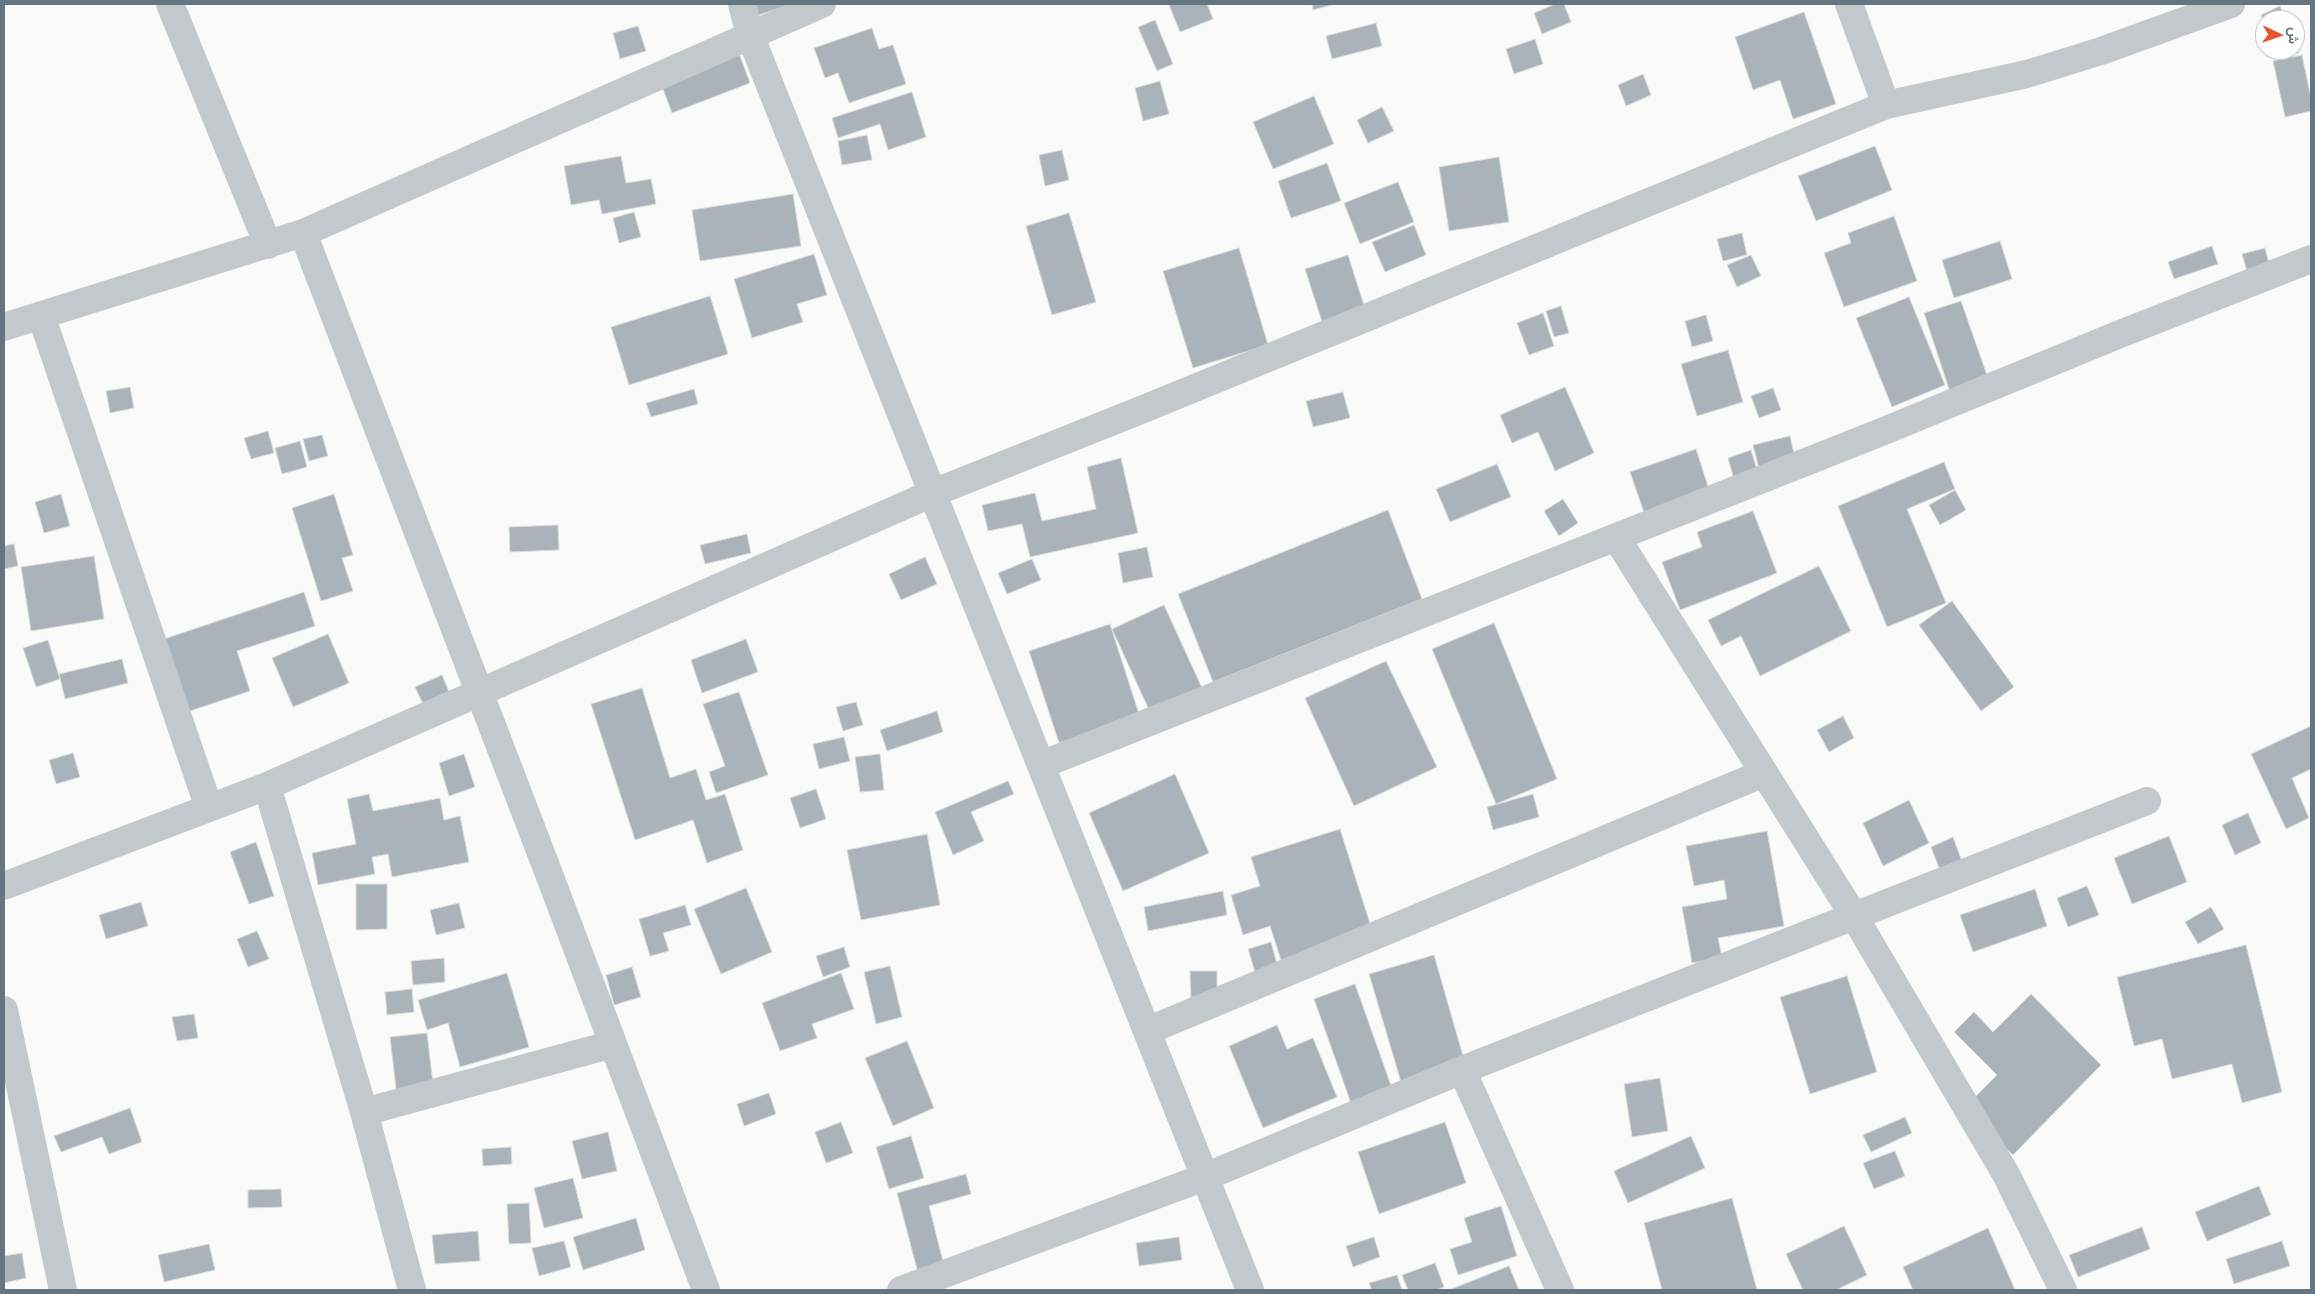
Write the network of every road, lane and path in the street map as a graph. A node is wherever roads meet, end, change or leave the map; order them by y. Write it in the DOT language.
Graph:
graph roads {
  1 [pos="170,4"];
  2 [pos="742,4"];
  3 [pos="822,4"];
  4 [pos="1849,4"];
  5 [pos="2231,4"];
  6 [pos="750,35"];
  7 [pos="1886,105"];
  8 [pos="303,233"];
  9 [pos="268,244"];
  10 [pos="2311,260"];
  11 [pos="41,316"];
  12 [pos="4,327"];
  13 [pos="933,494"];
  14 [pos="1616,537"];
  15 [pos="478,692"];
  16 [pos="1041,764"];
  17 [pos="1764,773"];
  18 [pos="267,786"];
  19 [pos="2147,801"];
  20 [pos="209,808"];
  21 [pos="4,886"];
  22 [pos="1854,916"];
  23 [pos="4,1010"];
  24 [pos="1147,1032"];
  25 [pos="613,1044"];
  26 [pos="1462,1070"];
  27 [pos="364,1112"];
  28 [pos="1205,1177"];
  29 [pos="63,1290"];
  30 [pos="412,1290"];
  31 [pos="706,1290"];
  32 [pos="901,1290"];
  33 [pos="1250,1290"];
  34 [pos="1560,1290"];
  35 [pos="2064,1290"];
  1 -- 9 [label="street"];
  2 -- 6 [label="street"];
  3 -- 6 [label="street"];
  4 -- 7 [label="street"];
  5 -- 7 [label="street"];
  6 -- 8 [label="street"];
  6 -- 13 [label="street"];
  7 -- 13 [label="street"];
  8 -- 9 [label="street"];
  8 -- 15 [label="street"];
  9 -- 11 [label="street"];
  10 -- 14 [label="street"];
  11 -- 12 [label="street"];
  11 -- 20 [label="street"];
  13 -- 15 [label="street"];
  13 -- 16 [label="street"];
  14 -- 16 [label="street"];
  14 -- 17 [label="street"];
  15 -- 18 [label="street"];
  15 -- 25 [label="street"];
  16 -- 24 [label="street"];
  17 -- 22 [label="street"];
  17 -- 24 [label="street"];
  18 -- 20 [label="street"];
  18 -- 27 [label="street"];
  19 -- 22 [label="street"];
  20 -- 21 [label="street"];
  22 -- 26 [label="street"];
  22 -- 35 [label="street"];
  23 -- 29 [label="street"];
  24 -- 28 [label="street"];
  25 -- 27 [label="street"];
  25 -- 31 [label="street"];
  26 -- 28 [label="street"];
  26 -- 34 [label="street"];
  27 -- 30 [label="street"];
  28 -- 32 [label="street"];
  28 -- 33 [label="street"];
}
